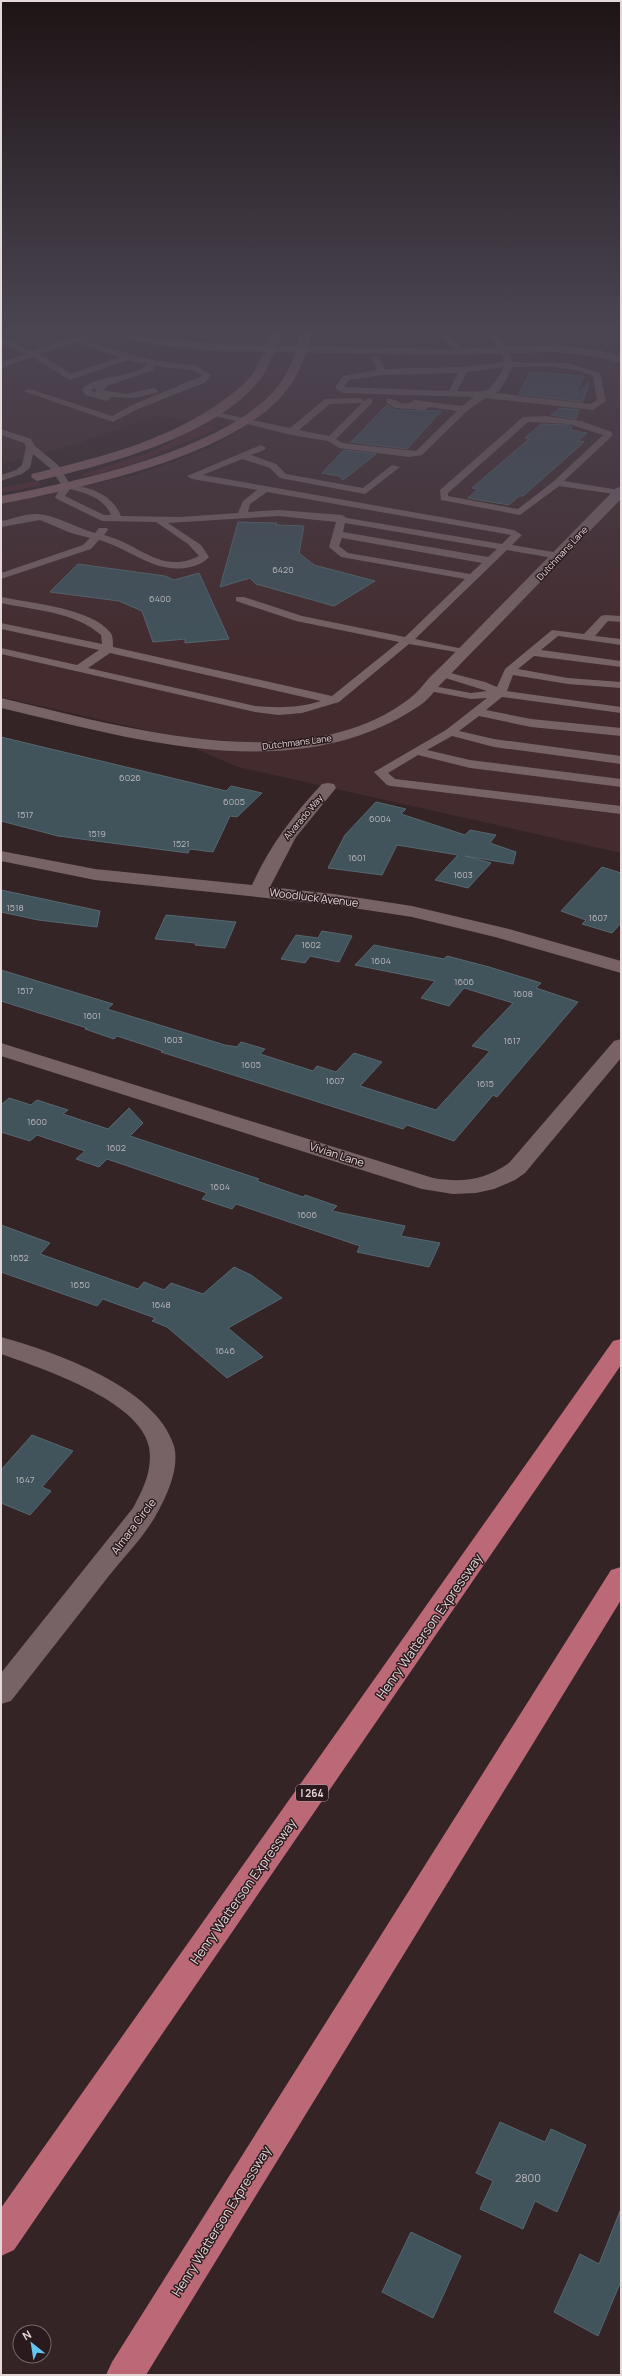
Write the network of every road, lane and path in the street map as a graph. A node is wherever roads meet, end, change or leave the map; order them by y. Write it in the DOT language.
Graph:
graph roads {
  1 [pos="16,437"];
  2 [pos="165,437"];
  3 [pos="211,437"];
  4 [pos="319,437"];
  5 [pos="426,437"];
  6 [pos="436,437"];
  7 [pos="506,437"];
  8 [pos="607,437"];
  9 [pos="331,439"];
  10 [pos="31,447"];
  11 [pos="261,448"];
  12 [pos="424,449"];
  13 [pos="243,456"];
  14 [pos="395,467"];
  15 [pos="60,472"];
  16 [pos="1,478"];
  17 [pos="557,483"];
  18 [pos="1,485"];
  19 [pos="67,486"];
  20 [pos="264,489"];
  21 [pos="620,492"];
  22 [pos="1,500"];
  23 [pos="242,515"];
  24 [pos="342,518"];
  25 [pos="117,519"];
  26 [pos="158,519"];
  27 [pos="1,524"];
  28 [pos="337,534"];
  29 [pos="98,535"];
  30 [pos="505,547"];
  31 [pos="558,556"];
  32 [pos="491,561"];
  33 [pos="1,576"];
  34 [pos="474,578"];
  35 [pos="240,599"];
  36 [pos="1,600"];
  37 [pos="621,619"];
  38 [pos="1,626"];
  39 [pos="587,638"];
  40 [pos="406,641"];
  41 [pos="621,642"];
  42 [pos="108,649"];
  43 [pos="1,651"];
  44 [pos="464,652"];
  45 [pos="532,652"];
  46 [pos="621,664"];
  47 [pos="79,670"];
  48 [pos="508,671"];
  49 [pos="443,674"];
  50 [pos="621,685"];
  51 [pos="428,688"];
  52 [pos="500,693"];
  53 [pos="335,700"];
  54 [pos="1,703"];
  55 [pos="621,710"];
  56 [pos="477,712"];
  57 [pos="450,732"];
  58 [pos="621,732"];
  59 [pos="415,751"];
  60 [pos="621,760"];
  61 [pos="621,784"];
  62 [pos="328,788"];
  63 [pos="621,810"];
  64 [pos="1,856"];
  65 [pos="259,891"];
  66 [pos="621,967"];
  67 [pos="621,1045"];
  68 [pos="1,1049"];
  69 [pos="1,1345"];
  70 [pos="621,1347"];
  71 [pos="621,1577"];
  72 [pos="1,1693"];
  73 [pos="1,2238"];
  74 [pos="125,2375"];
  1 -- 10 [label="lane"];
  2 -- 15 [label="main road"];
  3 -- 19 [label="main road"];
  4 -- 9 [label="lane"];
  5 -- 12 [label="lane"];
  6 -- 12 [label="lane"];
  7 -- 17 [label="lane"];
  8 -- 17 [label="lane"];
  9 -- 12 [label="lane"];
  10 -- 15 [label="lane"];
  10 -- 16 [label="lane"];
  11 -- 13 [label="lane"];
  13 -- 14 [label="lane"];
  13 -- 20 [label="lane"];
  15 -- 18 [label="main road"];
  15 -- 19 [label="lane"];
  17 -- 21 [label="lane"];
  19 -- 22 [label="main road"];
  19 -- 25 [label="lane"];
  19 -- 25 [label="lane"];
  20 -- 23 [label="lane"];
  20 -- 30 [label="lane"];
  21 -- 31 [label="street, Dutchmans Lane"];
  23 -- 24 [label="lane"];
  23 -- 26 [label="lane"];
  24 -- 28 [label="lane"];
  24 -- 30 [label="lane"];
  25 -- 26 [label="lane"];
  25 -- 29 [label="lane"];
  26 -- 29 [label="lane"];
  27 -- 29 [label="lane"];
  28 -- 32 [label="lane"];
  28 -- 34 [label="lane"];
  29 -- 33 [label="lane"];
  30 -- 31 [label="lane"];
  30 -- 32 [label="lane"];
  31 -- 44 [label="street, Dutchmans Lane"];
  32 -- 34 [label="lane"];
  34 -- 40 [label="lane"];
  35 -- 40 [label="lane"];
  36 -- 42 [label="lane"];
  37 -- 39 [label="lane"];
  38 -- 42 [label="lane"];
  39 -- 41 [label="lane"];
  39 -- 45 [label="lane"];
  40 -- 44 [label="lane"];
  40 -- 53 [label="lane"];
  42 -- 47 [label="lane"];
  42 -- 53 [label="lane"];
  43 -- 47 [label="lane"];
  44 -- 49 [label="street, Dutchmans Lane"];
  45 -- 46 [label="lane"];
  45 -- 48 [label="lane"];
  47 -- 53 [label="lane"];
  48 -- 50 [label="lane"];
  48 -- 52 [label="lane"];
  49 -- 51 [label="street, Dutchmans Lane"];
  49 -- 52 [label="lane"];
  51 -- 52 [label="lane"];
  51 -- 54 [label="street, Dutchmans Lane"];
  52 -- 55 [label="lane"];
  52 -- 56 [label="lane"];
  56 -- 57 [label="lane"];
  56 -- 58 [label="lane"];
  57 -- 59 [label="lane"];
  57 -- 60 [label="lane"];
  59 -- 61 [label="lane"];
  59 -- 63 [label="lane"];
  62 -- 65 [label="street, Alvarado Way"];
  64 -- 65 [label="street, Woodluck Avenue"];
  65 -- 66 [label="street, Woodluck Avenue"];
  67 -- 68 [label="street, Vivian Lane"];
  69 -- 72 [label="street, Almara Circle"];
  70 -- 73 [label="highway, Henry Watterson Expressway / I 264"];
  71 -- 74 [label="highway, Henry Watterson Expressway"];
}
